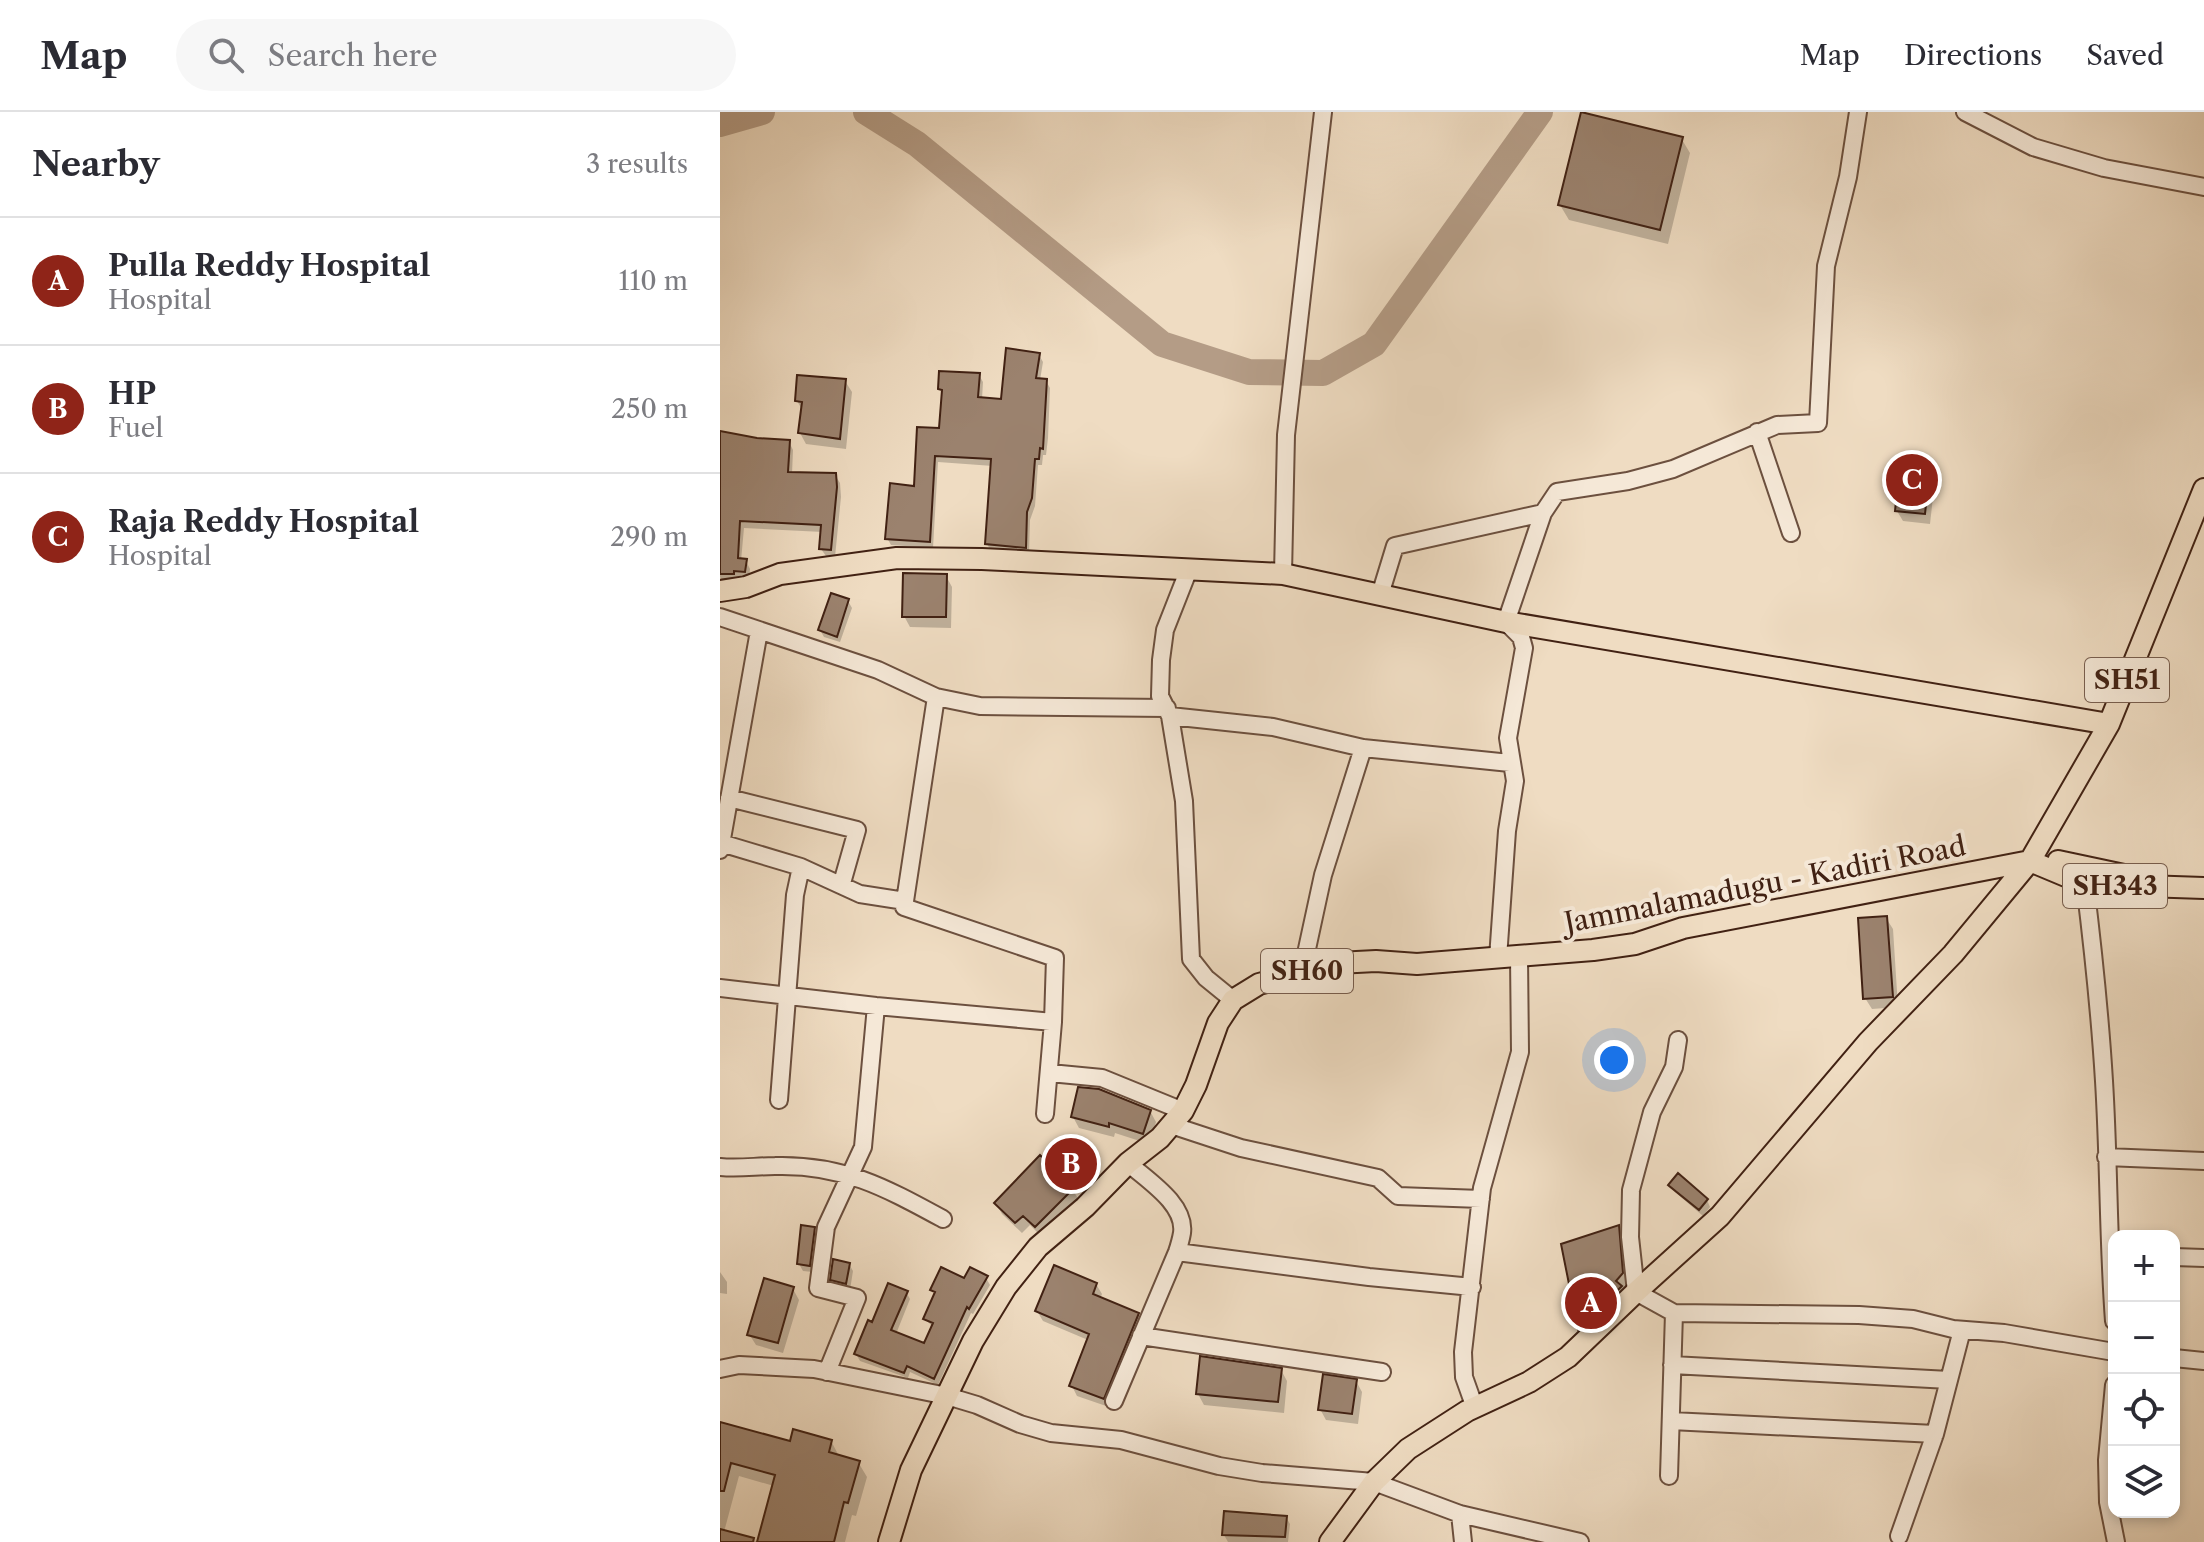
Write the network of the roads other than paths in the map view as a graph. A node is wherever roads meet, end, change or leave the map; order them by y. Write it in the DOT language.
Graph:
graph roads {
  1 [pos="1323,112"];
  2 [pos="1858,112"];
  3 [pos="1965,112"];
  4 [pos="2204,187"];
  5 [pos="1757,432"];
  6 [pos="2204,489"];
  7 [pos="1543,513"];
  8 [pos="1791,533"];
  9 [pos="1189,569"];
  10 [pos="1283,574"];
  11 [pos="720,591"];
  12 [pos="1380,595"];
  13 [pos="720,617"];
  14 [pos="1506,622"];
  15 [pos="759,631"];
  16 [pos="936,697"];
  17 [pos="1168,712"];
  18 [pos="2109,724"];
  19 [pos="1363,748"];
  20 [pos="1510,763"];
  21 [pos="729,798"];
  22 [pos="721,843"];
  23 [pos="720,850"];
  24 [pos="2033,856"];
  25 [pos="801,867"];
  26 [pos="2204,875"];
  27 [pos="842,883"];
  28 [pos="2085,884"];
  29 [pos="2204,888"];
  30 [pos="905,901"];
  31 [pos="1508,957"];
  32 [pos="1302,972"];
  33 [pos="720,988"];
  34 [pos="788,996"];
  35 [pos="1233,1000"];
  36 [pos="876,1006"];
  37 [pos="1053,1022"];
  38 [pos="1678,1040"];
  39 [pos="1050,1073"];
  40 [pos="779,1100"];
  41 [pos="1045,1114"];
  42 [pos="1177,1118"];
  43 [pos="2106,1157"];
  44 [pos="2204,1161"];
  45 [pos="1128,1163"];
  46 [pos="720,1167"];
  47 [pos="852,1174"];
  48 [pos="1481,1199"];
  49 [pos="943,1219"];
  50 [pos="2111,1230"];
  51 [pos="1177,1252"];
  52 [pos="2180,1257"];
  53 [pos="2204,1258"];
  54 [pos="1472,1287"];
  55 [pos="1636,1292"];
  56 [pos="1674,1313"];
  57 [pos="1962,1330"];
  58 [pos="1141,1336"];
  59 [pos="2108,1351"];
  60 [pos="2180,1359"];
  61 [pos="2204,1361"];
  62 [pos="1672,1365"];
  63 [pos="720,1369"];
  64 [pos="827,1372"];
  65 [pos="1382,1372"];
  66 [pos="1949,1380"];
  67 [pos="947,1396"];
  68 [pos="1114,1401"];
  69 [pos="1475,1408"];
  70 [pos="1671,1421"];
  71 [pos="1935,1434"];
  72 [pos="2108,1446"];
  73 [pos="1669,1476"];
  74 [pos="1374,1482"];
  75 [pos="1460,1514"];
  76 [pos="1899,1536"];
  77 [pos="889,1542"];
  78 [pos="1330,1542"];
  79 [pos="1463,1542"];
  80 [pos="1580,1542"];
  81 [pos="2116,1542"];
  1 -- 10 [label="street"];
  2 -- 5 [label="street"];
  3 -- 4 [label="street"];
  5 -- 7 [label="street"];
  5 -- 8 [label="street"];
  6 -- 18 [label="main road, SH51"];
  7 -- 12 [label="street"];
  7 -- 14 [label="street"];
  9 -- 10 [label="main road"];
  9 -- 11 [label="main road"];
  9 -- 17 [label="street"];
  10 -- 12 [label="main road"];
  12 -- 14 [label="main road"];
  13 -- 15 [label="street"];
  14 -- 18 [label="main road"];
  14 -- 20 [label="street"];
  15 -- 16 [label="street"];
  15 -- 21 [label="street"];
  16 -- 17 [label="street"];
  16 -- 30 [label="street"];
  17 -- 19 [label="street"];
  17 -- 35 [label="street"];
  18 -- 24 [label="main road, SH51"];
  19 -- 20 [label="street"];
  19 -- 32 [label="street"];
  20 -- 31 [label="street"];
  21 -- 22 [label="street"];
  21 -- 27 [label="street"];
  22 -- 23 [label="street"];
  22 -- 25 [label="street"];
  24 -- 26 [label="main road, SH343"];
  24 -- 28 [label="main road, SH343"];
  24 -- 31 [label="main road, Jammalamadugu - Kadiri Road / SH60"];
  24 -- 55 [label="main road"];
  25 -- 27 [label="street"];
  25 -- 34 [label="street"];
  27 -- 30 [label="street"];
  28 -- 29 [label="main road, SH343"];
  28 -- 43 [label="street"];
  30 -- 37 [label="street"];
  31 -- 32 [label="main road, Jammalamadugu - Kadiri Road / SH60"];
  31 -- 48 [label="street"];
  32 -- 35 [label="main road, Jammalamadugu - Kadiri Road / SH60"];
  33 -- 34 [label="street"];
  34 -- 36 [label="street"];
  34 -- 40 [label="street"];
  35 -- 42 [label="main road, SH60"];
  36 -- 37 [label="street"];
  36 -- 47 [label="street"];
  37 -- 39 [label="street"];
  38 -- 55 [label="street"];
  39 -- 41 [label="street"];
  39 -- 42 [label="street"];
  42 -- 45 [label="main road, SH60"];
  42 -- 48 [label="street"];
  43 -- 44 [label="street"];
  43 -- 50 [label="street"];
  45 -- 51 [label="street"];
  45 -- 67 [label="main road, SH60"];
  46 -- 47 [label="street"];
  47 -- 49 [label="street"];
  47 -- 64 [label="street"];
  48 -- 54 [label="street"];
  51 -- 54 [label="street"];
  51 -- 58 [label="street"];
  52 -- 53 [label="street"];
  54 -- 69 [label="street"];
  55 -- 56 [label="street"];
  55 -- 69 [label="main road"];
  56 -- 57 [label="street"];
  56 -- 62 [label="street"];
  57 -- 59 [label="street"];
  57 -- 66 [label="street"];
  58 -- 65 [label="street"];
  58 -- 68 [label="street"];
  60 -- 61 [label="street"];
  62 -- 66 [label="street"];
  62 -- 70 [label="street"];
  63 -- 64 [label="street"];
  64 -- 67 [label="street"];
  66 -- 71 [label="street"];
  67 -- 74 [label="street"];
  67 -- 77 [label="main road, SH60"];
  69 -- 74 [label="main road"];
  70 -- 71 [label="street"];
  70 -- 73 [label="street"];
  71 -- 76 [label="street"];
  72 -- 81 [label="street"];
  74 -- 75 [label="street"];
  74 -- 78 [label="main road"];
  75 -- 79 [label="street"];
  75 -- 80 [label="street"];
}
